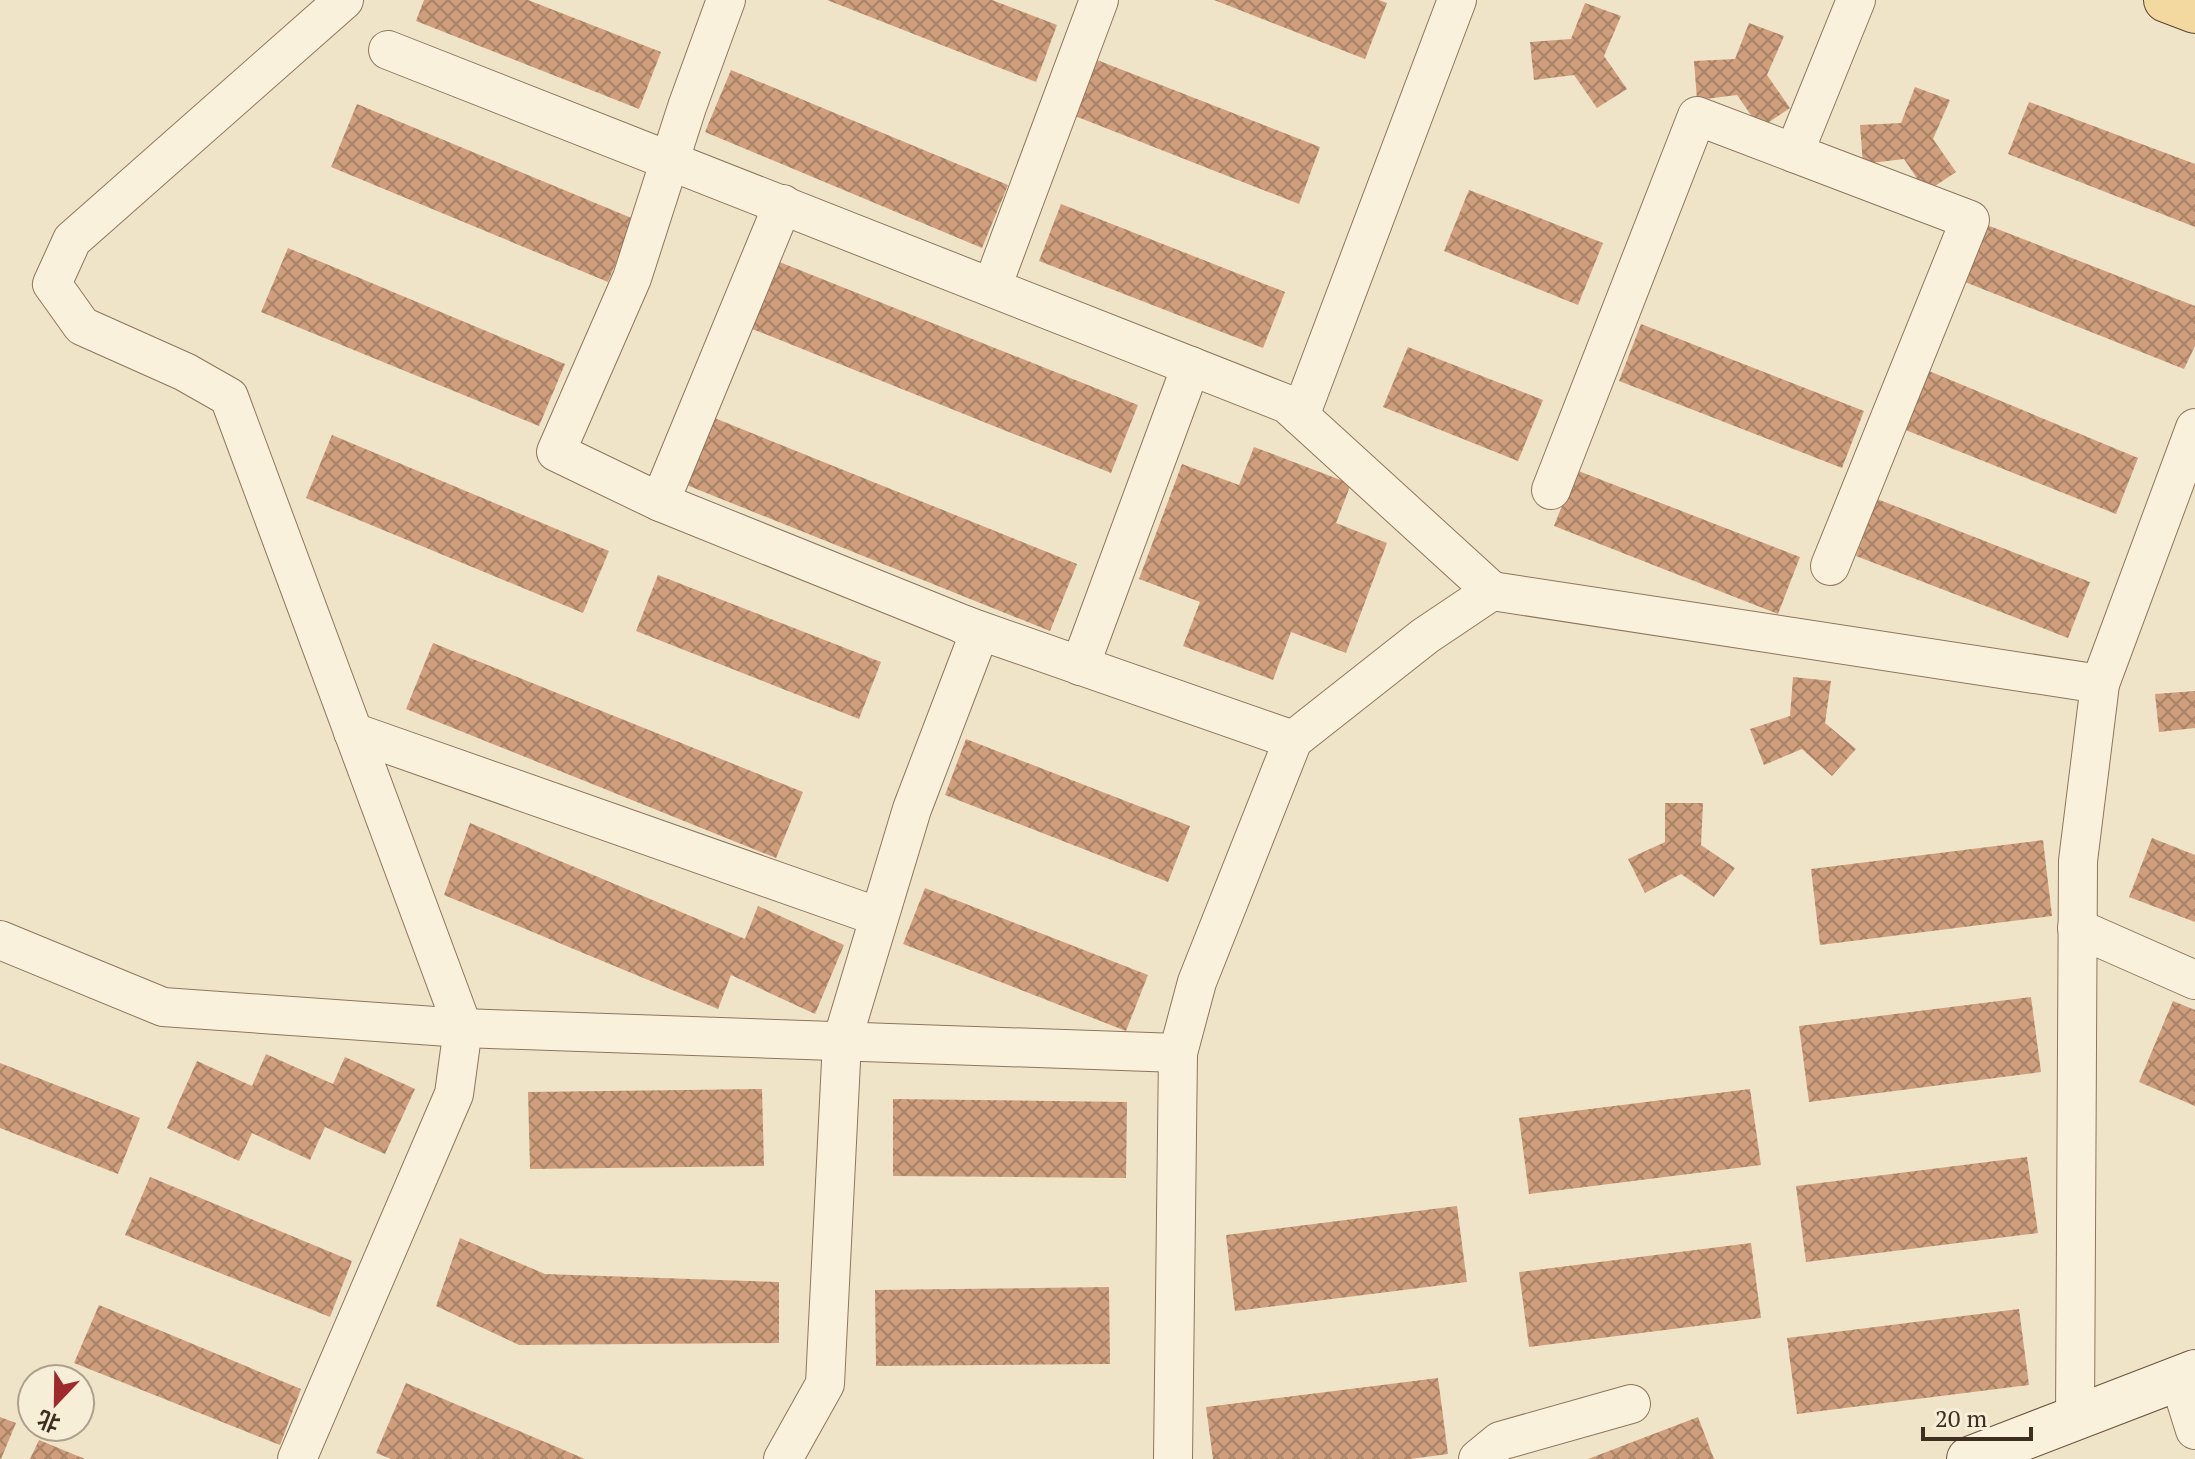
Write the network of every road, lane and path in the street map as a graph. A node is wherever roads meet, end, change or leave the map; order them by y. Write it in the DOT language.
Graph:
graph roads {
  1 [pos="344,0"];
  2 [pos="726,0"];
  3 [pos="1099,0"];
  4 [pos="1457,0"];
  5 [pos="1856,0"];
  6 [pos="2166,0"];
  7 [pos="2195,11"];
  8 [pos="388,50"];
  9 [pos="1794,153"];
  10 [pos="671,160"];
  11 [pos="783,204"];
  12 [pos="992,287"];
  13 [pos="1191,366"];
  14 [pos="1300,416"];
  15 [pos="2195,428"];
  16 [pos="1551,490"];
  17 [pos="660,502"];
  18 [pos="1830,566"];
  19 [pos="1492,591"];
  20 [pos="964,625"];
  21 [pos="1080,666"];
  22 [pos="2100,684"];
  23 [pos="353,732"];
  24 [pos="1293,740"];
  25 [pos="879,917"];
  26 [pos="2077,928"];
  27 [pos="0,940"];
  28 [pos="2195,980"];
  29 [pos="463,1028"];
  30 [pos="842,1041"];
  31 [pos="1178,1053"];
  32 [pos="2187,1376"];
  33 [pos="1631,1404"];
  34 [pos="2075,1419"];
  35 [pos="2195,1430"];
  36 [pos="297,1459"];
  37 [pos="783,1459"];
  38 [pos="1173,1459"];
  39 [pos="1478,1459"];
  40 [pos="1969,1459"];
  1 -- 23 [label="street"];
  2 -- 10 [label="street"];
  3 -- 12 [label="street"];
  4 -- 14 [label="street"];
  5 -- 9 [label="street"];
  6 -- 7 [label="main road"];
  8 -- 10 [label="street"];
  9 -- 16 [label="street"];
  9 -- 18 [label="street"];
  10 -- 11 [label="street"];
  10 -- 17 [label="street"];
  11 -- 12 [label="street"];
  11 -- 17 [label="street"];
  12 -- 13 [label="street"];
  13 -- 14 [label="street"];
  13 -- 21 [label="street"];
  14 -- 19 [label="street"];
  15 -- 22 [label="street"];
  17 -- 20 [label="street"];
  19 -- 22 [label="street"];
  19 -- 24 [label="street"];
  20 -- 21 [label="street"];
  20 -- 25 [label="street"];
  21 -- 24 [label="street"];
  22 -- 26 [label="street"];
  23 -- 25 [label="street"];
  23 -- 29 [label="street"];
  24 -- 31 [label="street"];
  25 -- 30 [label="street"];
  26 -- 28 [label="street"];
  26 -- 34 [label="street"];
  27 -- 29 [label="street"];
  29 -- 30 [label="street"];
  29 -- 36 [label="street"];
  30 -- 31 [label="street"];
  30 -- 37 [label="street"];
  31 -- 38 [label="street"];
  32 -- 34 [label="street"];
  32 -- 35 [label="street"];
  33 -- 39 [label="street"];
  34 -- 40 [label="street"];
}
